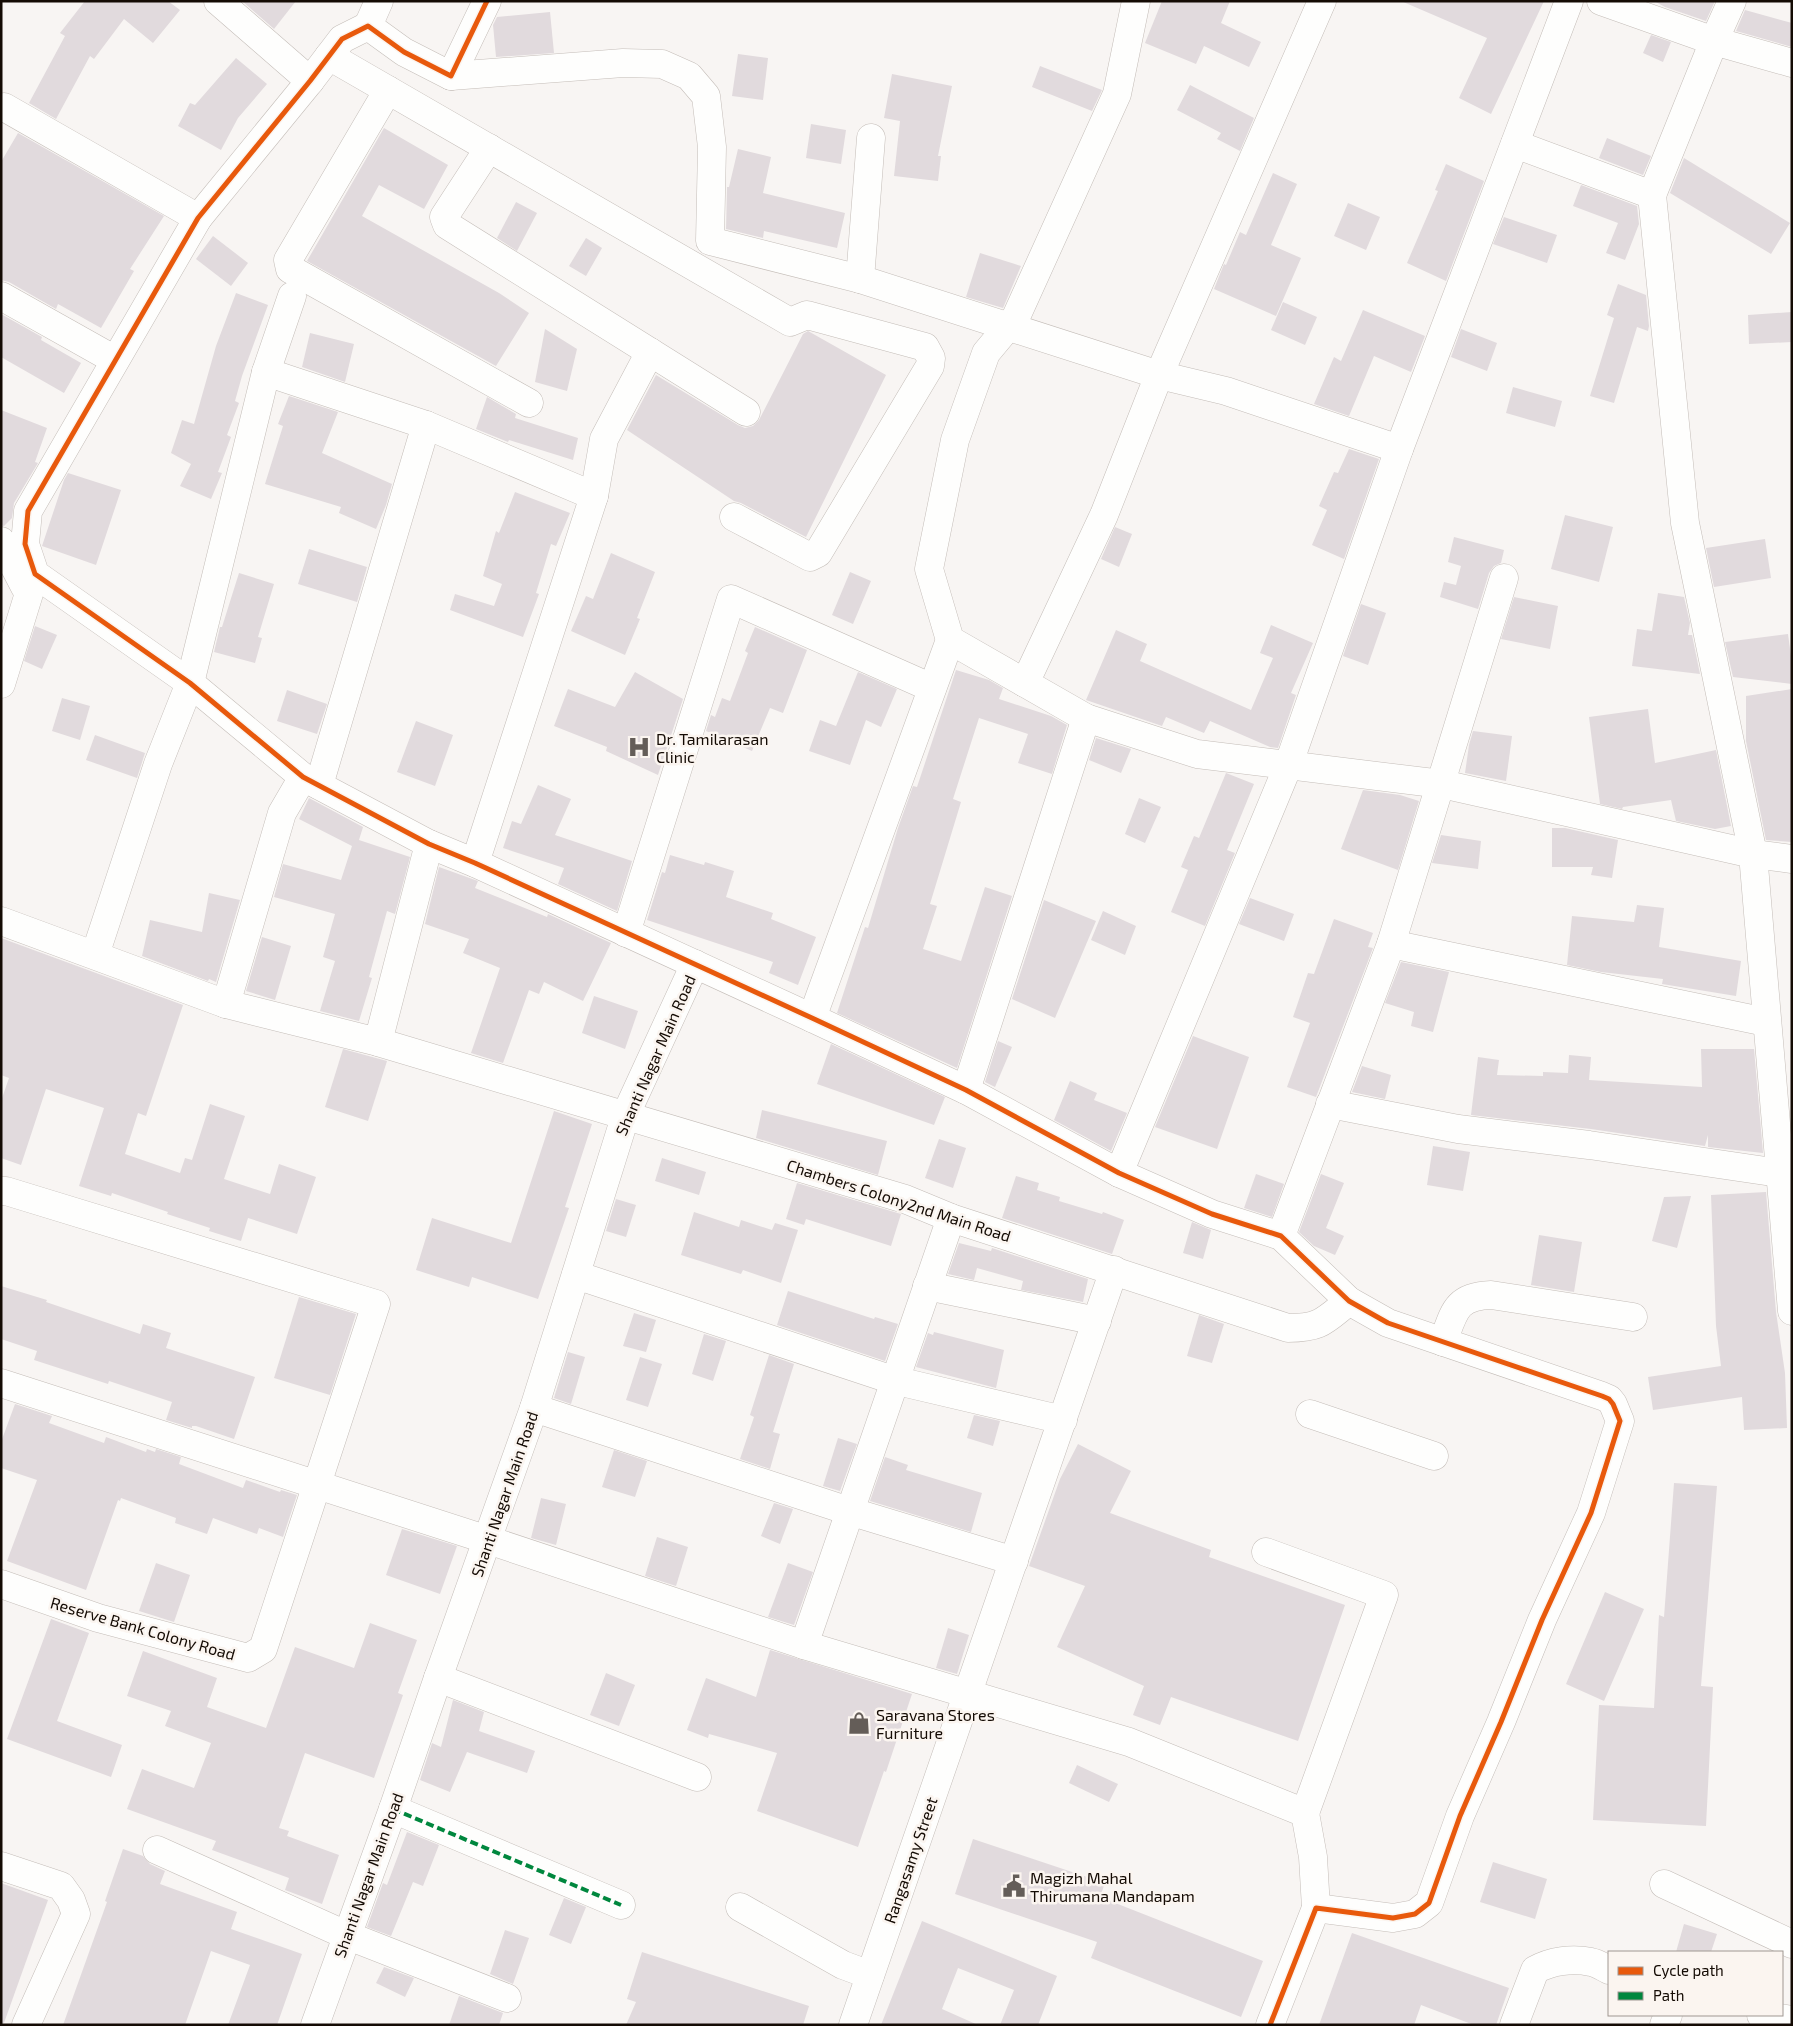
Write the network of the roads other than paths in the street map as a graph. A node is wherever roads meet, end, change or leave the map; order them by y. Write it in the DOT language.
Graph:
graph roads {
  1 [pos="218,1"];
  2 [pos="379,1"];
  3 [pos="487,1"];
  4 [pos="1136,1"];
  5 [pos="1322,1"];
  6 [pos="1569,1"];
  7 [pos="1601,1"];
  8 [pos="1732,1"];
  9 [pos="368,26"];
  10 [pos="1714,41"];
  11 [pos="329,56"];
  12 [pos="1792,63"];
  13 [pos="451,76"];
  14 [pos="310,81"];
  15 [pos="388,90"];
  16 [pos="4,107"];
  17 [pos="871,138"];
  18 [pos="1515,144"];
  19 [pos="489,148"];
  20 [pos="1652,195"];
  21 [pos="198,218"];
  22 [pos="860,279"];
  23 [pos="1,296"];
  24 [pos="292,296"];
  25 [pos="1007,327"];
  26 [pos="650,352"];
  27 [pos="116,360"];
  28 [pos="266,372"];
  29 [pos="1158,375"];
  30 [pos="529,403"];
  31 [pos="746,412"];
  32 [pos="426,426"];
  33 [pos="1399,449"];
  34 [pos="594,496"];
  35 [pos="734,517"];
  36 [pos="1,542"];
  37 [pos="1504,578"];
  38 [pos="32,585"];
  39 [pos="950,640"];
  40 [pos="190,683"];
  41 [pos="1025,683"];
  42 [pos="1,684"];
  43 [pos="932,688"];
  44 [pos="1086,718"];
  45 [pos="1288,766"];
  46 [pos="310,781"];
  47 [pos="1442,784"];
  48 [pos="429,844"];
  49 [pos="1753,854"];
  50 [pos="1792,859"];
  51 [pos="475,863"];
  52 [pos="1,921"];
  53 [pos="626,933"];
  54 [pos="1391,944"];
  55 [pos="95,956"];
  56 [pos="695,964"];
  57 [pos="226,1004"];
  58 [pos="812,1018"];
  59 [pos="1766,1022"];
  60 [pos="378,1042"];
  61 [pos="966,1090"];
  62 [pos="1330,1104"];
  63 [pos="626,1114"];
  64 [pos="1119,1173"];
  65 [pos="1779,1173"];
  66 [pos="1,1191"];
  67 [pos="951,1218"];
  68 [pos="1281,1236"];
  69 [pos="1114,1270"];
  70 [pos="576,1275"];
  71 [pos="927,1286"];
  72 [pos="1349,1301"];
  73 [pos="1792,1311"];
  74 [pos="1633,1318"];
  75 [pos="1096,1321"];
  76 [pos="1443,1342"];
  77 [pos="893,1380"];
  78 [pos="1,1383"];
  79 [pos="534,1408"];
  80 [pos="1310,1414"];
  81 [pos="1063,1420"];
  82 [pos="1434,1456"];
  83 [pos="317,1485"];
  84 [pos="849,1511"];
  85 [pos="488,1540"];
  86 [pos="1266,1552"];
  87 [pos="1014,1561"];
  88 [pos="1,1584"];
  89 [pos="804,1645"];
  90 [pos="438,1678"];
  91 [pos="966,1695"];
  92 [pos="697,1777"];
  93 [pos="393,1809"];
  94 [pos="1305,1813"];
  95 [pos="158,1850"];
  96 [pos="1,1866"];
  97 [pos="1664,1884"];
  98 [pos="621,1905"];
  99 [pos="740,1907"];
  100 [pos="1316,1908"];
  101 [pos="346,1935"];
  102 [pos="1792,1944"];
  103 [pos="1608,1970"];
  104 [pos="870,1975"];
  105 [pos="508,1998"];
  106 [pos="1766,2016"];
  107 [pos="1792,2020"];
  108 [pos="26,2025"];
  109 [pos="315,2025"];
  110 [pos="853,2025"];
  111 [pos="1270,2025"];
  112 [pos="1514,2025"];
  1 -- 14 [label="street"];
  2 -- 9 [label="street"];
  3 -- 13 [label="street"];
  4 -- 25 [label="street"];
  5 -- 29 [label="street"];
  6 -- 18 [label="street"];
  7 -- 10 [label="street"];
  8 -- 10 [label="street"];
  9 -- 11 [label="street"];
  9 -- 13 [label="street"];
  10 -- 12 [label="street"];
  10 -- 20 [label="street"];
  11 -- 14 [label="street"];
  11 -- 15 [label="street"];
  13 -- 22 [label="street"];
  14 -- 21 [label="street"];
  15 -- 19 [label="street"];
  15 -- 30 [label="street"];
  16 -- 21 [label="street"];
  17 -- 22 [label="street"];
  18 -- 20 [label="street"];
  18 -- 33 [label="street"];
  19 -- 26 [label="street"];
  19 -- 35 [label="street"];
  20 -- 49 [label="street"];
  21 -- 27 [label="street"];
  22 -- 25 [label="street"];
  23 -- 27 [label="street"];
  24 -- 28 [label="street"];
  25 -- 29 [label="street"];
  25 -- 39 [label="street"];
  26 -- 31 [label="street"];
  26 -- 34 [label="street"];
  27 -- 38 [label="street"];
  28 -- 32 [label="street"];
  28 -- 40 [label="street"];
  29 -- 33 [label="street"];
  29 -- 41 [label="street"];
  32 -- 34 [label="street"];
  32 -- 46 [label="street"];
  33 -- 45 [label="street"];
  34 -- 51 [label="street"];
  36 -- 38 [label="street"];
  37 -- 47 [label="street"];
  38 -- 40 [label="street"];
  38 -- 42 [label="street"];
  39 -- 41 [label="street"];
  39 -- 43 [label="street"];
  40 -- 46 [label="street"];
  40 -- 55 [label="street"];
  41 -- 44 [label="street"];
  43 -- 53 [label="street"];
  43 -- 58 [label="street"];
  44 -- 45 [label="street"];
  44 -- 61 [label="street"];
  45 -- 47 [label="street"];
  45 -- 64 [label="street"];
  46 -- 48 [label="street"];
  46 -- 57 [label="street"];
  47 -- 49 [label="street"];
  47 -- 54 [label="street"];
  48 -- 51 [label="street"];
  48 -- 60 [label="street"];
  49 -- 50 [label="street"];
  49 -- 59 [label="street"];
  51 -- 53 [label="street"];
  52 -- 55 [label="street, Chambers Colony2nd Main Road"];
  53 -- 56 [label="street"];
  54 -- 59 [label="street"];
  54 -- 62 [label="street"];
  55 -- 57 [label="street, Chambers Colony2nd Main Road"];
  56 -- 58 [label="street"];
  56 -- 63 [label="street, Shanti Nagar Main Road"];
  57 -- 60 [label="street, Chambers Colony2nd Main Road"];
  58 -- 61 [label="street"];
  59 -- 65 [label="street"];
  60 -- 63 [label="street, Chambers Colony2nd Main Road"];
  61 -- 64 [label="street"];
  62 -- 65 [label="street"];
  62 -- 68 [label="street"];
  63 -- 67 [label="street, Chambers Colony2nd Main Road"];
  63 -- 70 [label="street, Shanti Nagar Main Road"];
  64 -- 68 [label="street"];
  65 -- 73 [label="street"];
  66 -- 83 [label="street, Reserve Bank Colony Road"];
  67 -- 69 [label="street, Chambers Colony2nd Main Road"];
  67 -- 71 [label="street"];
  68 -- 72 [label="street"];
  69 -- 72 [label="street, Chambers Colony2nd Main Road"];
  69 -- 75 [label="street, Rangasamy Street"];
  70 -- 77 [label="street"];
  70 -- 79 [label="street, Shanti Nagar Main Road"];
  71 -- 75 [label="street"];
  71 -- 77 [label="street"];
  72 -- 76 [label="street"];
  74 -- 76 [label="street"];
  75 -- 81 [label="street, Rangasamy Street"];
  76 -- 100 [label="street"];
  77 -- 81 [label="street"];
  77 -- 84 [label="street"];
  78 -- 83 [label="street"];
  79 -- 84 [label="street"];
  79 -- 85 [label="street, Shanti Nagar Main Road"];
  80 -- 82 [label="street"];
  81 -- 87 [label="street, Rangasamy Street"];
  83 -- 85 [label="street"];
  83 -- 88 [label="street, Reserve Bank Colony Road"];
  84 -- 87 [label="street"];
  84 -- 89 [label="street"];
  85 -- 89 [label="street"];
  85 -- 90 [label="street, Shanti Nagar Main Road"];
  86 -- 94 [label="street"];
  87 -- 91 [label="street, Rangasamy Street"];
  89 -- 91 [label="street"];
  90 -- 92 [label="street"];
  90 -- 93 [label="street, Shanti Nagar Main Road"];
  91 -- 94 [label="street"];
  91 -- 104 [label="street, Rangasamy Street"];
  93 -- 98 [label="street"];
  93 -- 101 [label="street, Shanti Nagar Main Road"];
  94 -- 100 [label="street"];
  95 -- 101 [label="street"];
  96 -- 108 [label="street"];
  97 -- 102 [label="street"];
  99 -- 104 [label="street"];
  100 -- 111 [label="street"];
  101 -- 105 [label="street"];
  101 -- 109 [label="street, Shanti Nagar Main Road"];
  103 -- 112 [label="street"];
  104 -- 110 [label="street, Rangasamy Street"];
  106 -- 107 [label="street"];
}
